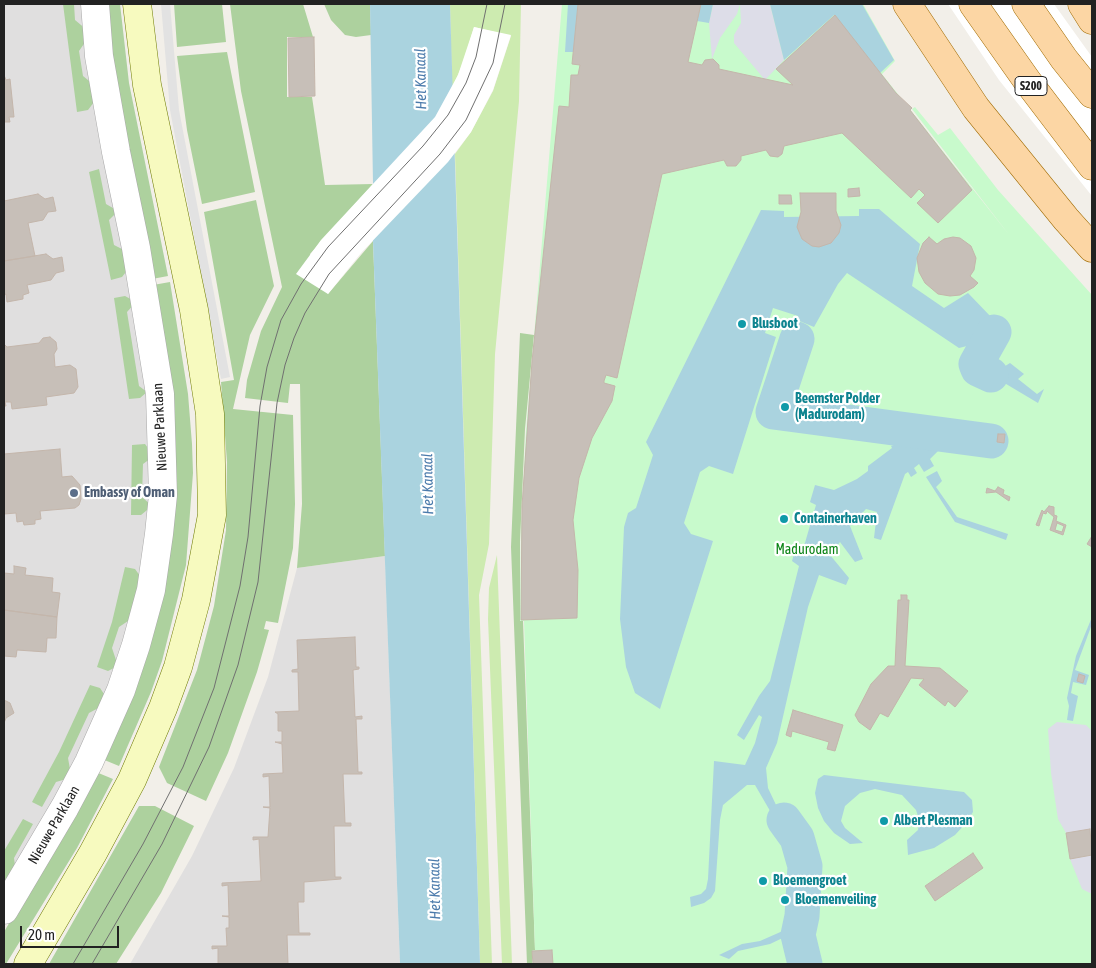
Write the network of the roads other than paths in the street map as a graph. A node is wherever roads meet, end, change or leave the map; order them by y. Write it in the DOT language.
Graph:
graph roads {
  1 [pos="95,4"];
  2 [pos="137,4"];
  3 [pos="148,4"];
  4 [pos="907,4"];
  5 [pos="973,4"];
  6 [pos="1026,4"];
  7 [pos="1082,4"];
  8 [pos="1092,20"];
  9 [pos="147,85"];
  10 [pos="1092,94"];
  11 [pos="1092,166"];
  12 [pos="1092,248"];
  13 [pos="4,910"];
  14 [pos="28,964"];
  1 -- 13 [label="street, Nieuwe Parklaan"];
  2 -- 9 [label="main road"];
  3 -- 9 [label="main road"];
  4 -- 12 [label="main road"];
  5 -- 11 [label="main road, S200"];
  6 -- 10 [label="main road"];
  7 -- 8 [label="main road"];
  9 -- 14 [label="main road"];
}
